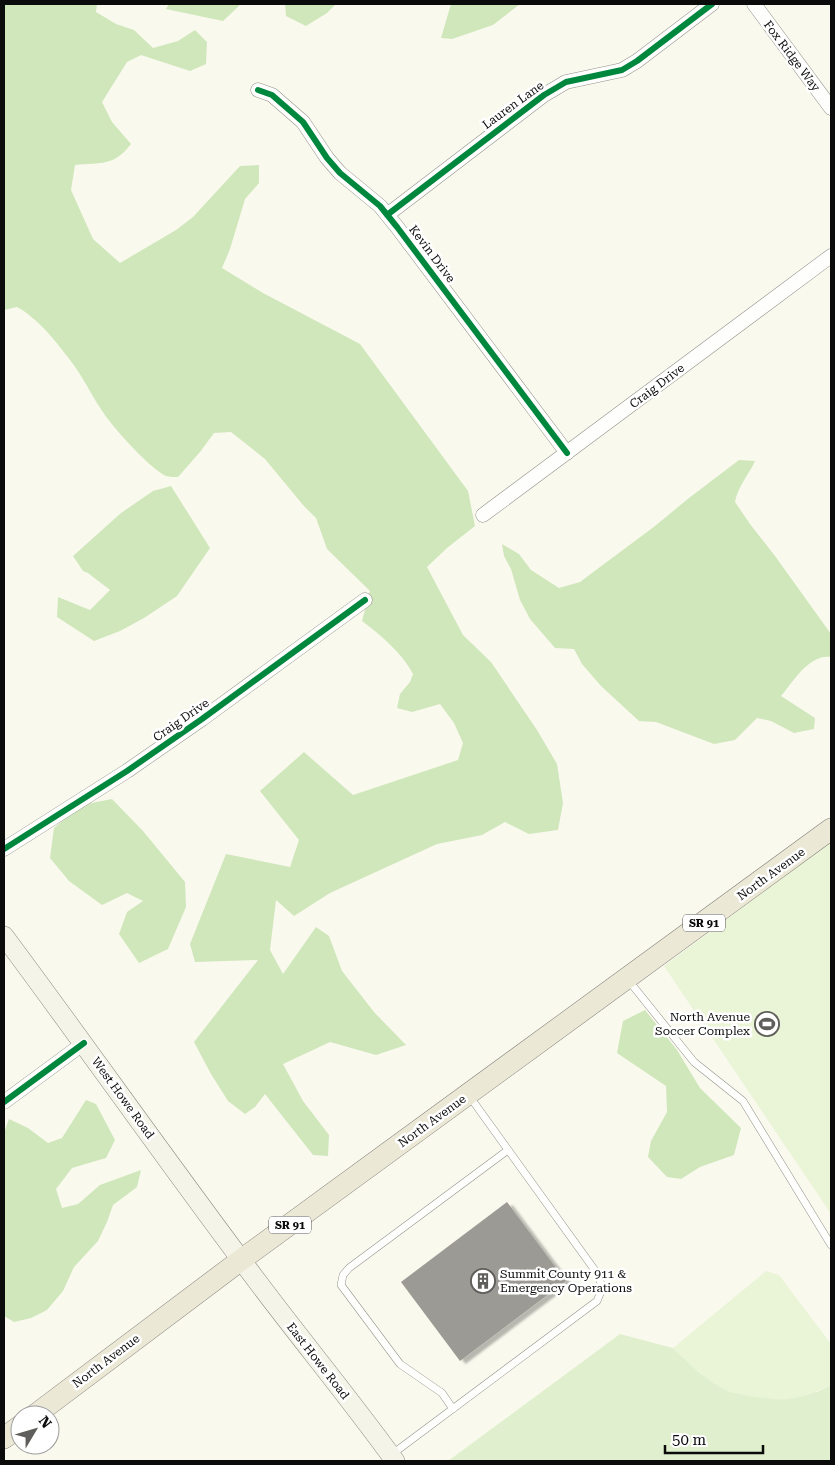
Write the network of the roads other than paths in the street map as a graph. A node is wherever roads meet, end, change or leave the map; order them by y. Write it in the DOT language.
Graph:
graph roads {
  1 [pos="712,4"];
  2 [pos="754,4"];
  3 [pos="258,90"];
  4 [pos="831,108"];
  5 [pos="387,215"];
  6 [pos="831,256"];
  7 [pos="567,453"];
  8 [pos="482,515"];
  9 [pos="365,600"];
  10 [pos="831,829"];
  11 [pos="4,849"];
  12 [pos="4,936"];
  13 [pos="627,979"];
  14 [pos="84,1043"];
  15 [pos="469,1094"];
  16 [pos="4,1102"];
  17 [pos="508,1150"];
  18 [pos="831,1245"];
  19 [pos="241,1260"];
  20 [pos="48,1405"];
  21 [pos="453,1409"];
  22 [pos="389,1459"];
  1 -- 5 [label="street, Lauren Lane"];
  2 -- 4 [label="street, Fox Ridge Way"];
  3 -- 5 [label="street, Kevin Drive"];
  5 -- 7 [label="street, Kevin Drive"];
  6 -- 7 [label="street, Craig Drive"];
  7 -- 8 [label="street, Craig Drive"];
  9 -- 11 [label="street, Craig Drive"];
  10 -- 13 [label="main road, North Avenue / SR 91"];
  12 -- 14 [label="main road, West Howe Road"];
  13 -- 15 [label="main road, North Avenue / SR 91"];
  13 -- 18 [label="lane"];
  14 -- 16 [label="street"];
  14 -- 19 [label="main road, West Howe Road"];
  15 -- 17 [label="lane"];
  15 -- 19 [label="main road, North Avenue / SR 91"];
  17 -- 21 [label="lane"];
  17 -- 21 [label="lane"];
  19 -- 20 [label="main road, North Avenue / SR 91"];
  19 -- 22 [label="main road, East Howe Road"];
  21 -- 22 [label="lane"];
}
